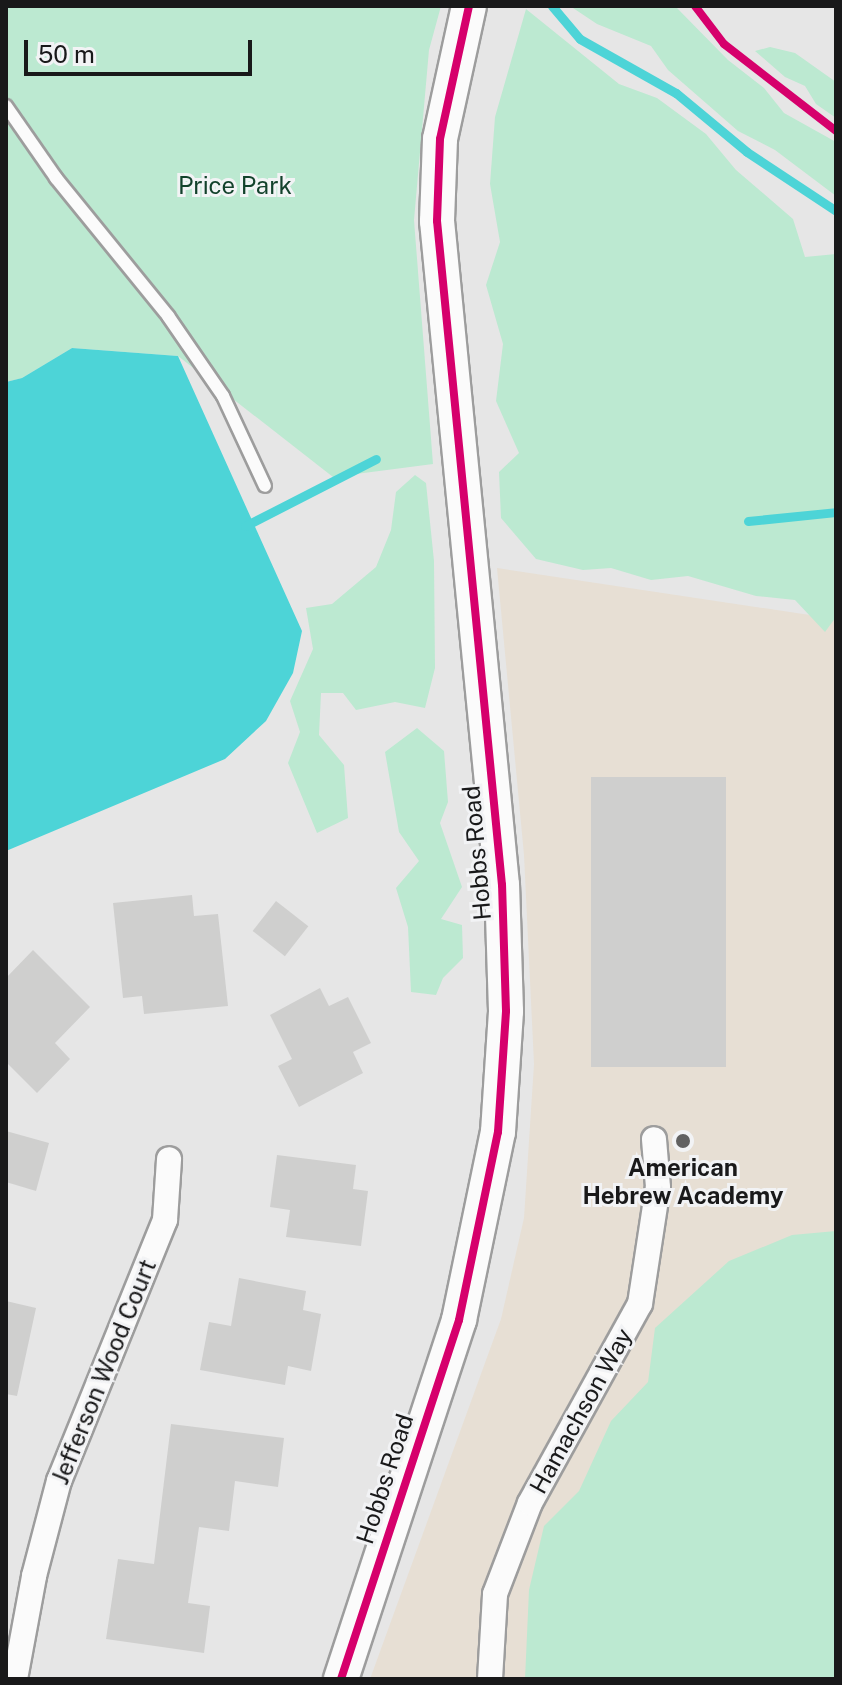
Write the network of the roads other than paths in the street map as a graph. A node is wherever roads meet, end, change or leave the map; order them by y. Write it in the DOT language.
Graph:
graph roads {
  1 [pos="469,6"];
  2 [pos="6,106"];
  3 [pos="265,486"];
  4 [pos="654,1139"];
  5 [pos="169,1159"];
  6 [pos="15,1679"];
  7 [pos="341,1679"];
  8 [pos="490,1679"];
  1 -- 7 [label="street, Hobbs Road"];
  2 -- 3 [label="lane"];
  4 -- 8 [label="street, Hamachson Way"];
  5 -- 6 [label="street, Jefferson Wood Court"];
}
